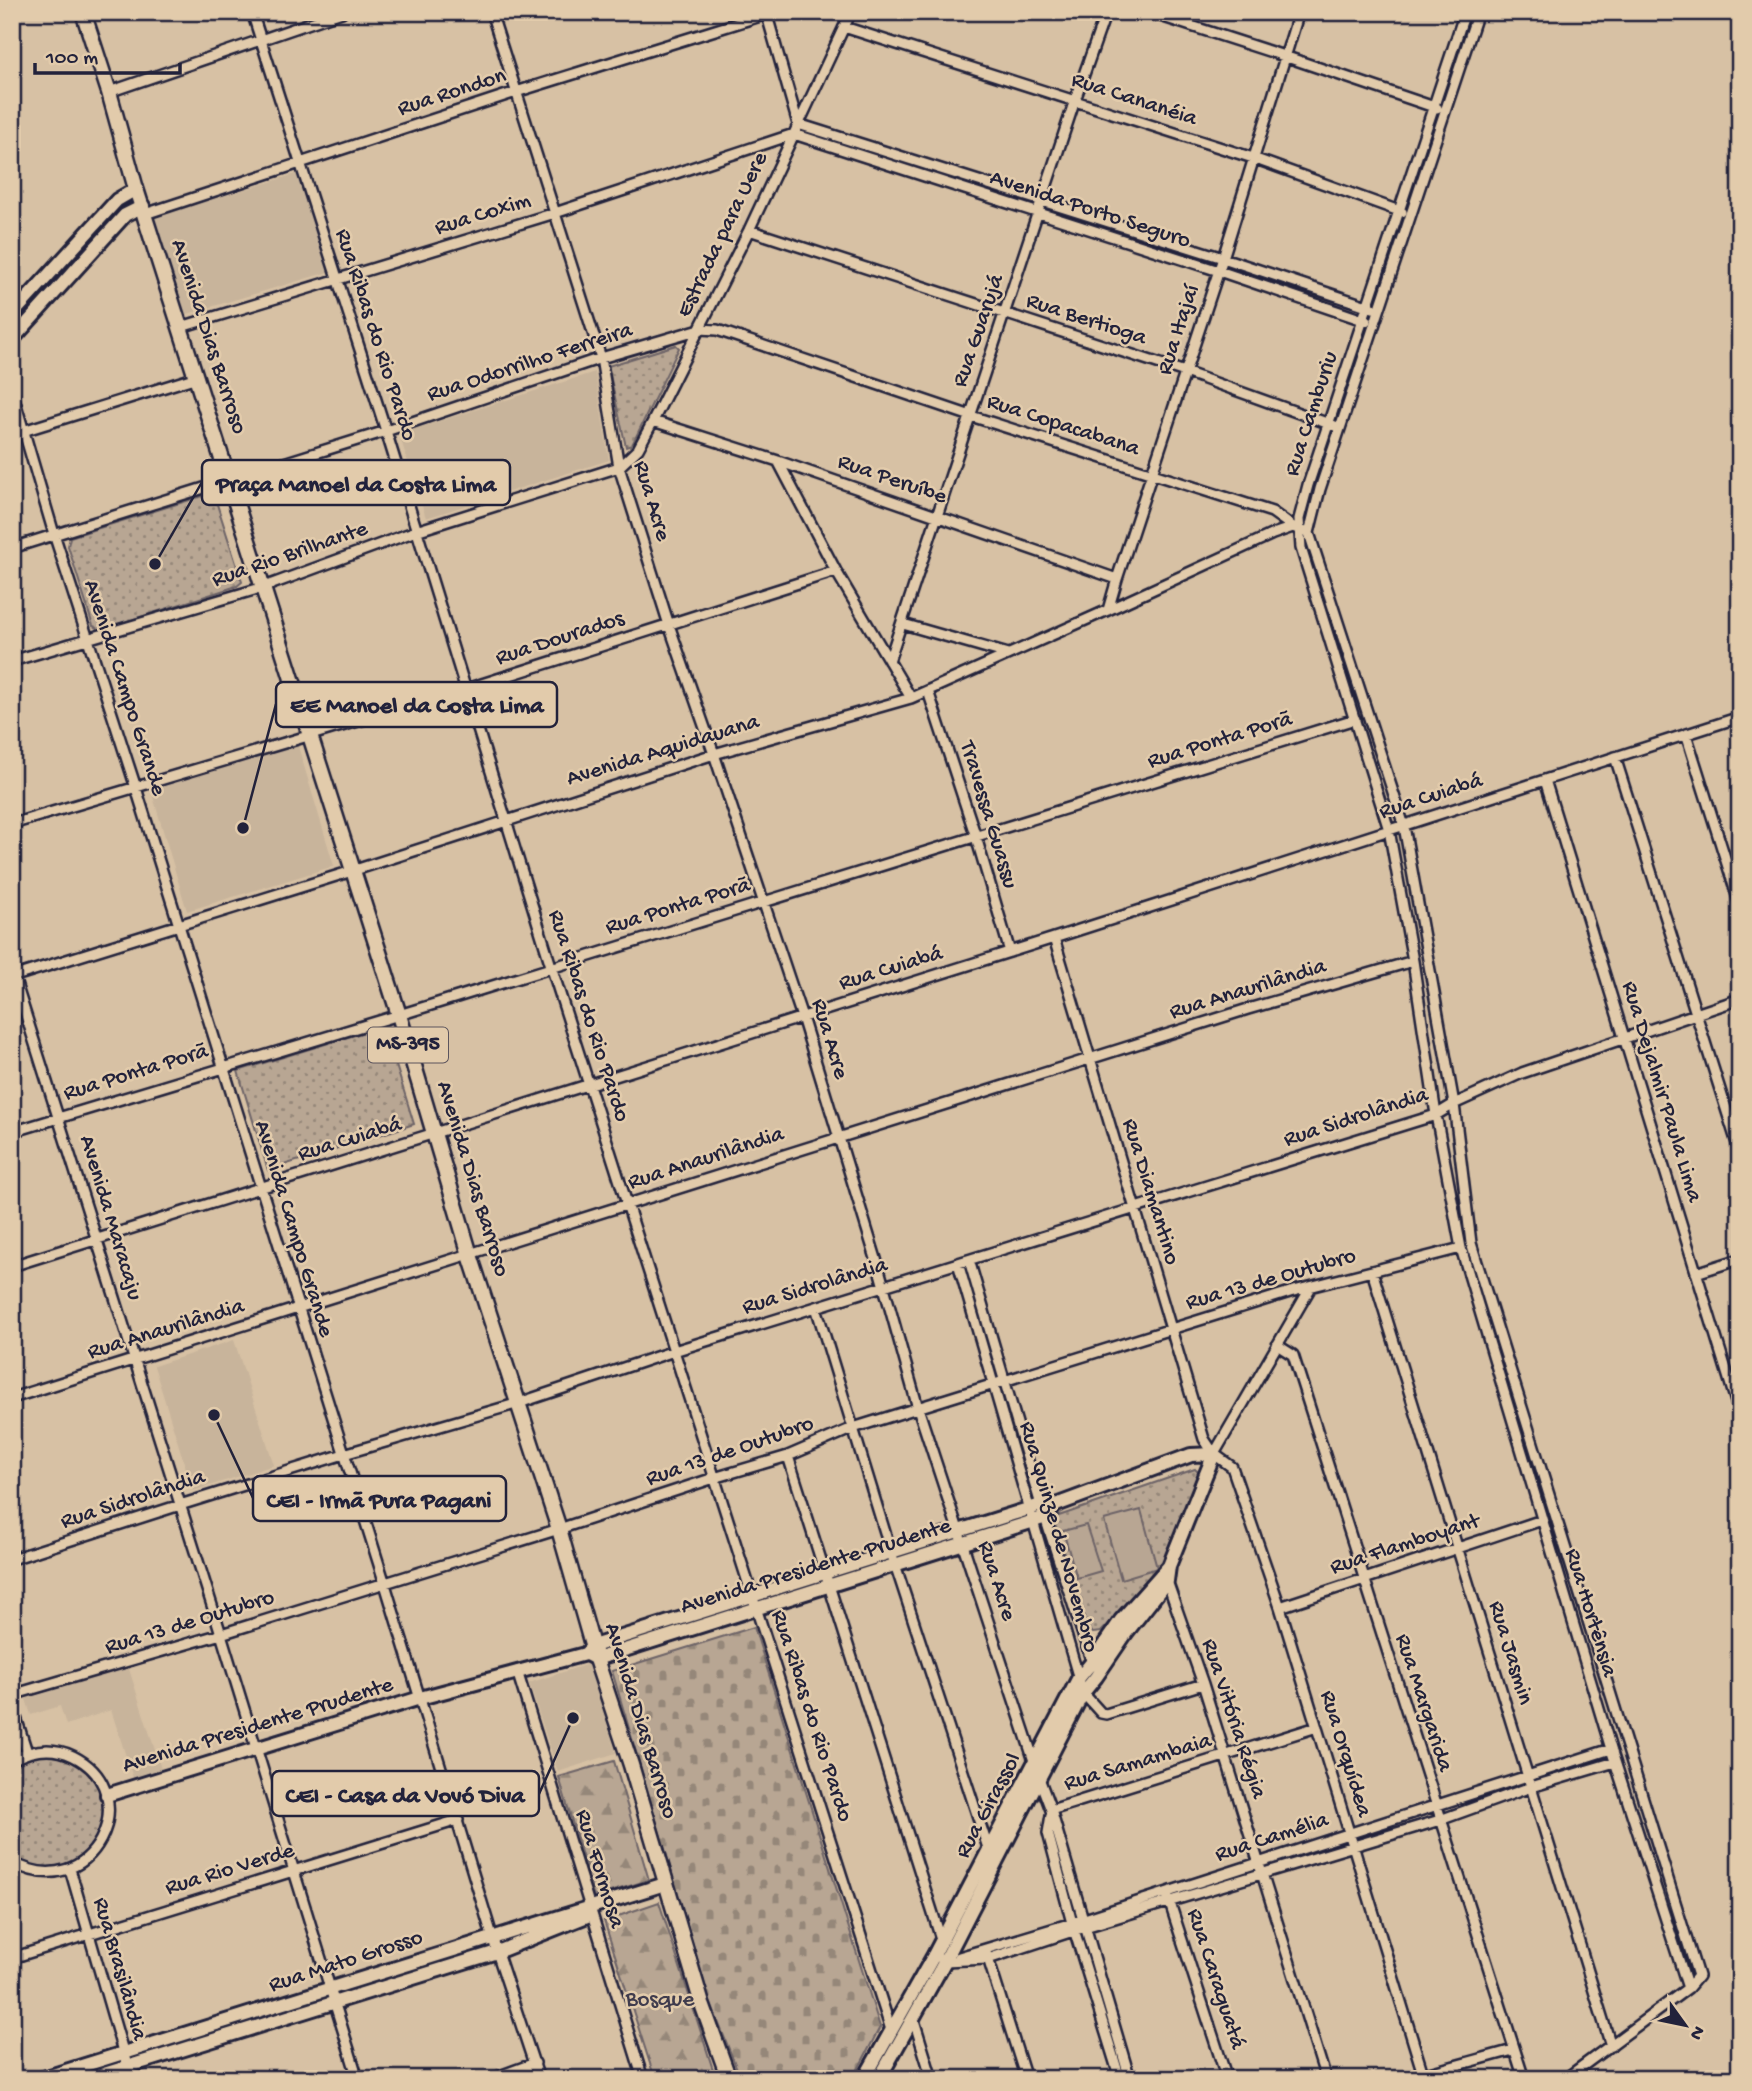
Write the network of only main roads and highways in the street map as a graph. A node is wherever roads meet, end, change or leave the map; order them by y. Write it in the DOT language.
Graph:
graph roads {
  1 [pos="83,12"];
  2 [pos="729,2079"];
  1 -- 2 [label="main road, Avenida Dias Barroso / MS-395"];
}
